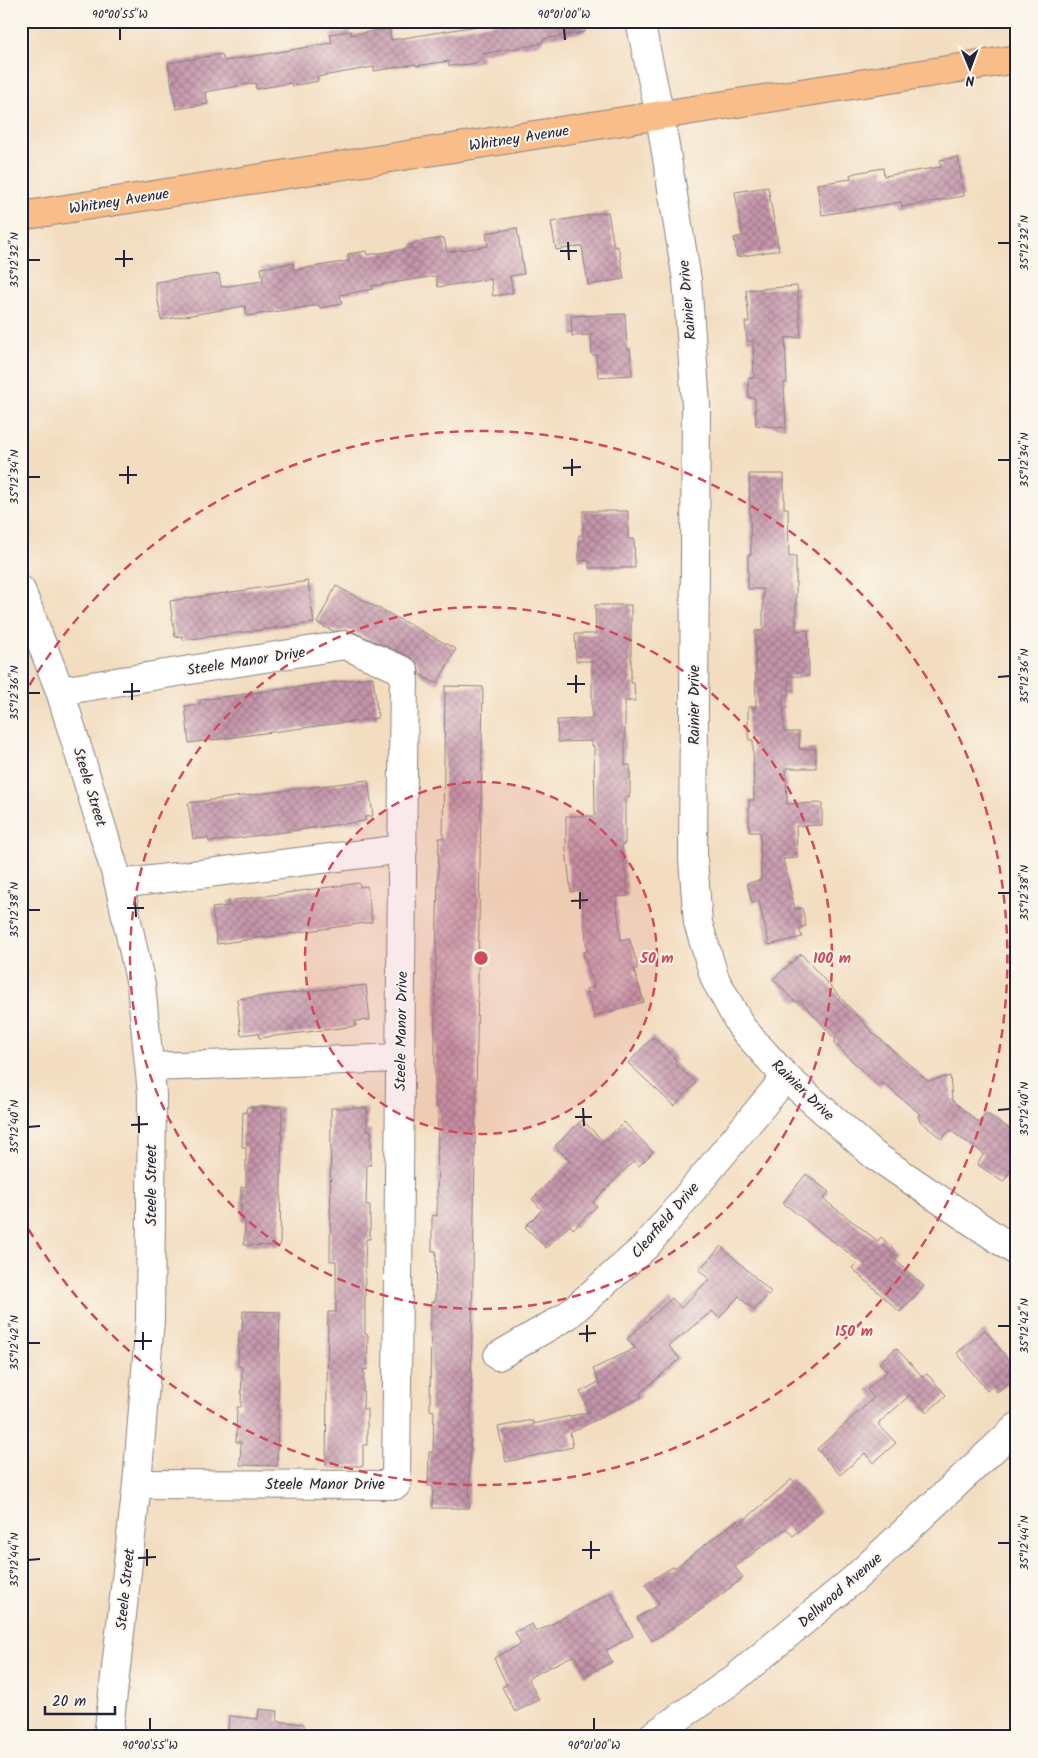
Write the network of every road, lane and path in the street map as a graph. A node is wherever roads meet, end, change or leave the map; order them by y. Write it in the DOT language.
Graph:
graph roads {
  1 [pos="640,21"];
  2 [pos="1017,59"];
  3 [pos="660,116"];
  4 [pos="21,216"];
  5 [pos="21,590"];
  6 [pos="60,691"];
  7 [pos="403,850"];
  8 [pos="119,884"];
  9 [pos="400,1058"];
  10 [pos="150,1067"];
  11 [pos="786,1077"];
  12 [pos="1017,1252"];
  13 [pos="498,1356"];
  14 [pos="1017,1427"];
  15 [pos="137,1484"];
  16 [pos="108,1737"];
  17 [pos="651,1737"];
  1 -- 3 [label="street, Rainier Drive"];
  2 -- 3 [label="main road, Whitney Avenue"];
  3 -- 4 [label="main road, Whitney Avenue"];
  3 -- 11 [label="street, Rainier Drive"];
  5 -- 6 [label="street, Steele Street"];
  6 -- 7 [label="street, Steele Manor Drive"];
  6 -- 8 [label="street, Steele Street"];
  7 -- 8 [label="street"];
  7 -- 9 [label="street, Steele Manor Drive"];
  8 -- 10 [label="street, Steele Street"];
  9 -- 10 [label="street"];
  9 -- 15 [label="street, Steele Manor Drive"];
  10 -- 15 [label="street, Steele Street"];
  11 -- 12 [label="street, Rainier Drive"];
  11 -- 13 [label="street, Clearfield Drive"];
  14 -- 17 [label="street, Dellwood Avenue"];
  15 -- 16 [label="street, Steele Street"];
}
